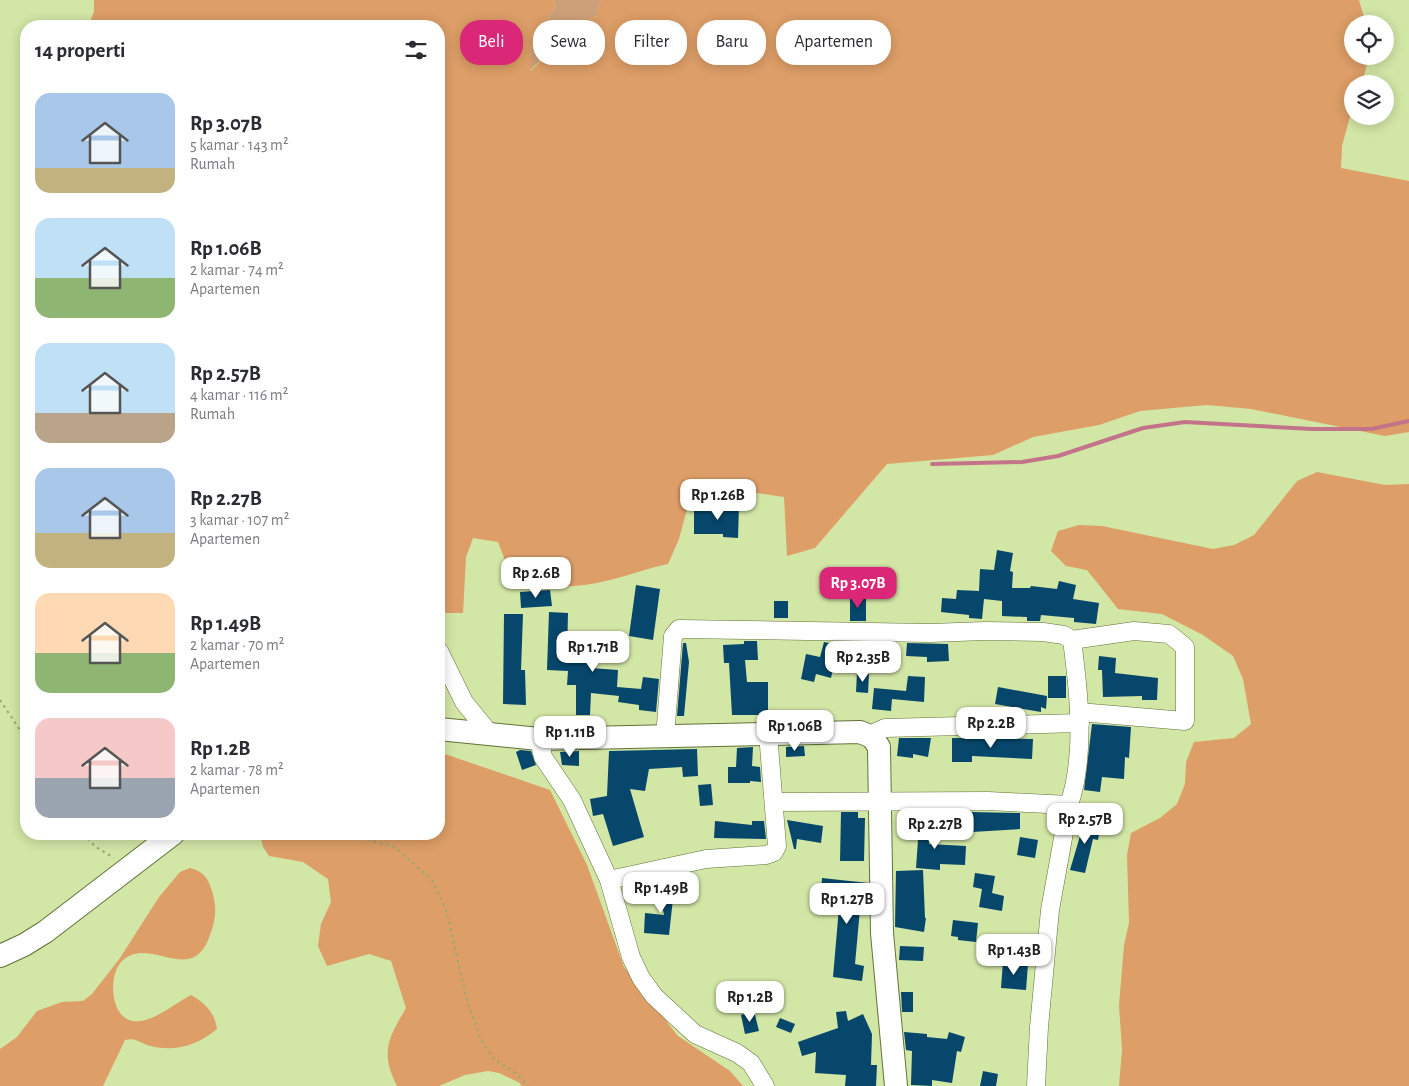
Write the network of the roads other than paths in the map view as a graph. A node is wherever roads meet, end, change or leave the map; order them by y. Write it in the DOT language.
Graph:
graph roads {
  1 [pos="1072,640"];
  2 [pos="445,662"];
  3 [pos="1079,718"];
  4 [pos="445,730"];
  5 [pos="768,733"];
  6 [pos="490,734"];
  7 [pos="665,737"];
  8 [pos="872,737"];
  9 [pos="539,739"];
  10 [pos="774,802"];
  11 [pos="880,802"];
  12 [pos="1069,805"];
  13 [pos="166,840"];
  14 [pos="609,880"];
  15 [pos="0,956"];
  16 [pos="765,1086"];
  17 [pos="896,1086"];
  18 [pos="1036,1086"];
  1 -- 3 [label="street"];
  1 -- 3 [label="street"];
  1 -- 7 [label="street"];
  2 -- 6 [label="street"];
  3 -- 8 [label="street"];
  3 -- 12 [label="street"];
  4 -- 6 [label="main road"];
  5 -- 7 [label="main road"];
  5 -- 8 [label="main road"];
  5 -- 10 [label="street"];
  6 -- 9 [label="main road"];
  7 -- 9 [label="main road"];
  8 -- 11 [label="main road"];
  9 -- 14 [label="street"];
  10 -- 11 [label="street"];
  10 -- 14 [label="street"];
  11 -- 12 [label="street"];
  11 -- 17 [label="main road"];
  12 -- 18 [label="street"];
  13 -- 15 [label="main road"];
  14 -- 16 [label="street"];
}
